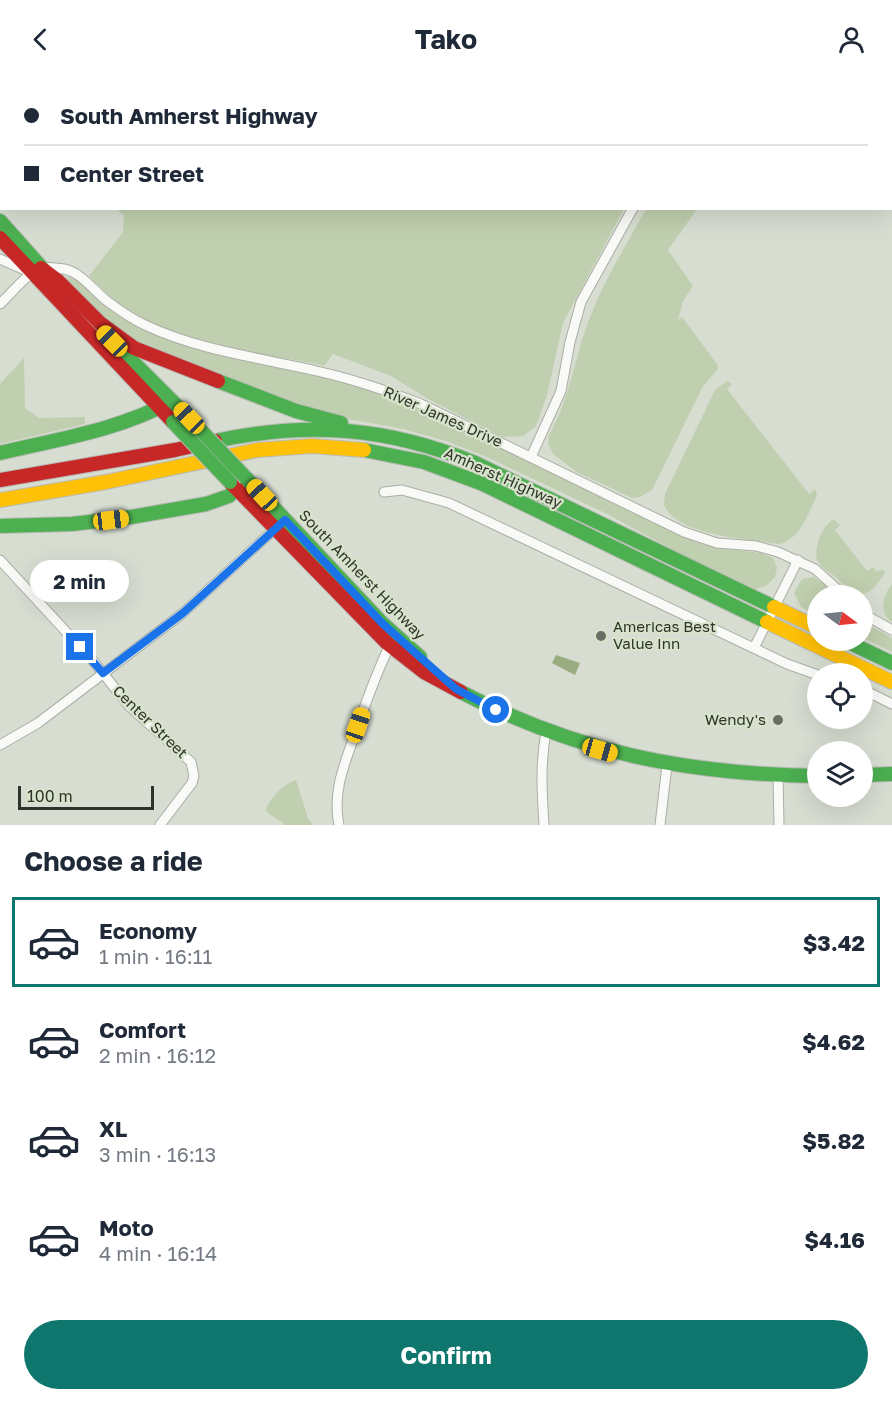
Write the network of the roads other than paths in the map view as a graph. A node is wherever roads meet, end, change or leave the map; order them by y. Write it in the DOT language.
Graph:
graph roads {
  1 [pos="632,210"];
  2 [pos="0,221"];
  3 [pos="0,238"];
  4 [pos="0,259"];
  5 [pos="37,270"];
  6 [pos="0,304"];
  7 [pos="166,405"];
  8 [pos="388,435"];
  9 [pos="0,453"];
  10 [pos="531,457"];
  11 [pos="246,478"];
  12 [pos="0,480"];
  13 [pos="233,485"];
  14 [pos="384,492"];
  15 [pos="0,500"];
  16 [pos="0,525"];
  17 [pos="280,525"];
  18 [pos="0,560"];
  19 [pos="798,560"];
  20 [pos="833,585"];
  21 [pos="774,608"];
  22 [pos="873,619"];
  23 [pos="767,622"];
  24 [pos="807,623"];
  25 [pos="892,630"];
  26 [pos="390,645"];
  27 [pos="754,648"];
  28 [pos="867,651"];
  29 [pos="892,663"];
  30 [pos="807,671"];
  31 [pos="103,673"];
  32 [pos="892,681"];
  33 [pos="456,689"];
  34 [pos="873,694"];
  35 [pos="892,704"];
  36 [pos="546,732"];
  37 [pos="0,745"];
  38 [pos="667,765"];
  39 [pos="892,774"];
  40 [pos="873,775"];
  41 [pos="778,776"];
  42 [pos="807,776"];
  43 [pos="160,825"];
  44 [pos="339,825"];
  45 [pos="544,825"];
  46 [pos="660,825"];
  47 [pos="779,825"];
  1 -- 10 [label="street"];
  2 -- 5 [label="main road, South Amherst Highway"];
  3 -- 5 [label="main road, South Amherst Highway"];
  4 -- 5 [label="street, River James Drive"];
  5 -- 6 [label="street"];
  5 -- 7 [label="main road, South Amherst Highway"];
  5 -- 8 [label="main road"];
  5 -- 10 [label="street, River James Drive"];
  7 -- 9 [label="main road"];
  7 -- 11 [label="main road, South Amherst Highway, bridge"];
  7 -- 13 [label="main road, South Amherst Highway, bridge"];
  8 -- 12 [label="main road, Amherst Highway"];
  8 -- 21 [label="main road, Amherst Highway"];
  10 -- 19 [label="street, River James Drive"];
  11 -- 13 [label="main road"];
  11 -- 17 [label="main road, South Amherst Highway"];
  13 -- 16 [label="main road"];
  13 -- 17 [label="main road, South Amherst Highway"];
  14 -- 27 [label="street"];
  15 -- 23 [label="main road, Amherst Highway"];
  17 -- 26 [label="main road, South Amherst Highway"];
  17 -- 31 [label="street"];
  17 -- 33 [label="main road, South Amherst Highway"];
  18 -- 31 [label="street, Center Street"];
  19 -- 20 [label="street, River James Drive"];
  19 -- 21 [label="street"];
  21 -- 23 [label="street"];
  21 -- 24 [label="main road, Amherst Highway"];
  22 -- 25 [label="street"];
  23 -- 27 [label="street"];
  23 -- 32 [label="main road, Amherst Highway"];
  26 -- 33 [label="main road, South Amherst Highway"];
  26 -- 44 [label="street"];
  27 -- 30 [label="street"];
  28 -- 29 [label="main road"];
  31 -- 37 [label="street"];
  31 -- 43 [label="street, Center Street"];
  33 -- 36 [label="main road, South Amherst Highway"];
  34 -- 35 [label="street"];
  36 -- 38 [label="main road, South Amherst Highway"];
  36 -- 45 [label="street"];
  38 -- 41 [label="main road, South Amherst Highway"];
  38 -- 46 [label="street"];
  39 -- 40 [label="main road"];
  41 -- 42 [label="main road, South Amherst Highway"];
  41 -- 47 [label="street"];
}
